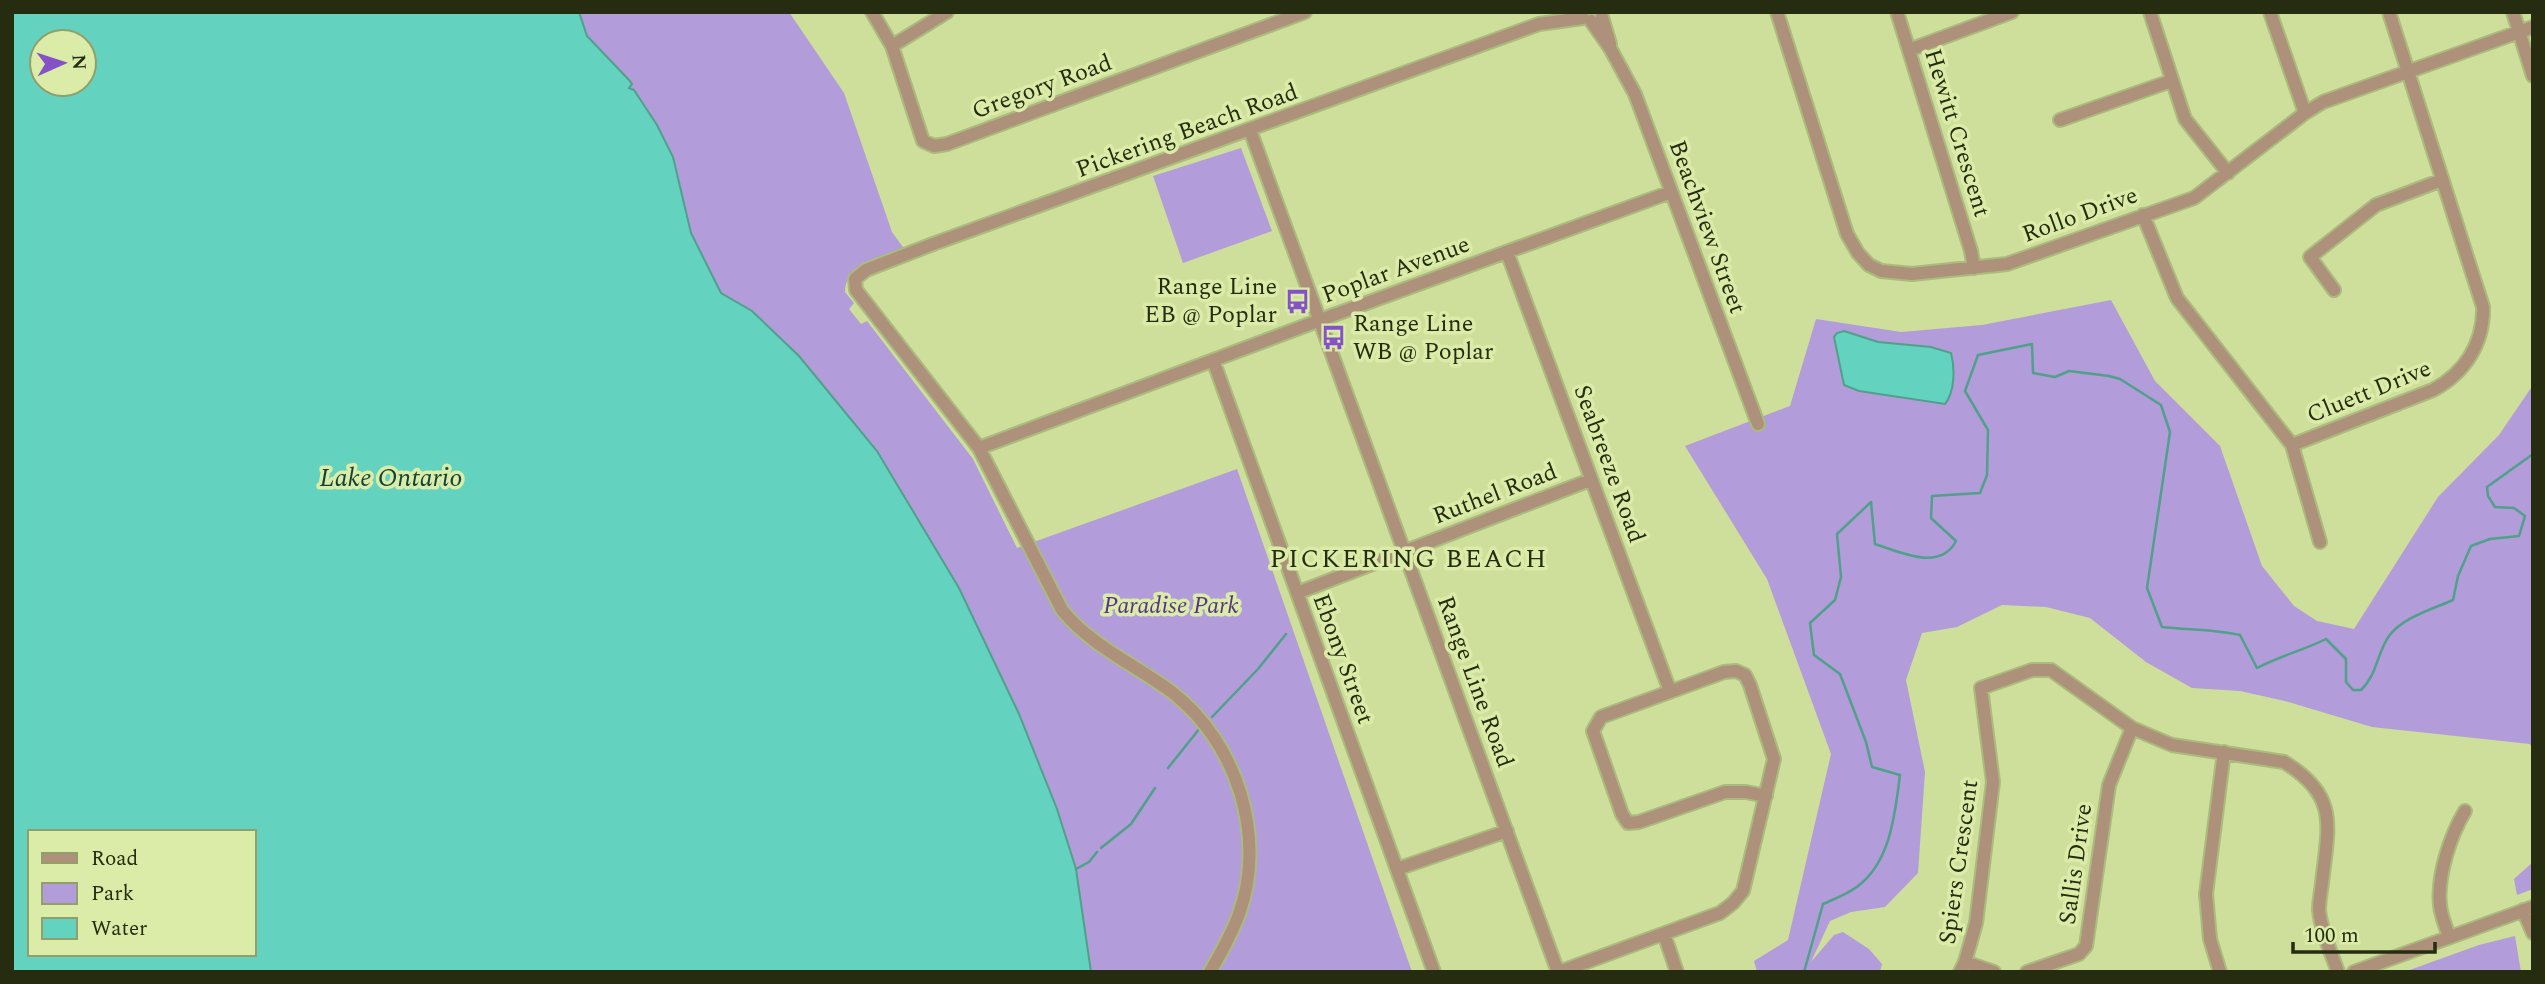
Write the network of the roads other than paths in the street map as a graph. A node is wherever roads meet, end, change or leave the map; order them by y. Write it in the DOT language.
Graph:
graph roads {
  1 [pos="872,12"];
  2 [pos="947,12"];
  3 [pos="1305,12"];
  4 [pos="1558,12"];
  5 [pos="1777,12"];
  6 [pos="1896,12"];
  7 [pos="2012,12"];
  8 [pos="2150,12"];
  9 [pos="2270,12"];
  10 [pos="2389,12"];
  11 [pos="2513,12"];
  12 [pos="1592,16"];
  13 [pos="1539,24"];
  14 [pos="2533,27"];
  15 [pos="2518,32"];
  16 [pos="892,46"];
  17 [pos="1909,50"];
  18 [pos="2407,71"];
  19 [pos="2533,76"];
  20 [pos="2171,80"];
  21 [pos="2305,113"];
  22 [pos="2060,120"];
  23 [pos="1250,131"];
  24 [pos="2228,173"];
  25 [pos="2442,180"];
  26 [pos="1671,192"];
  27 [pos="2143,215"];
  28 [pos="1507,252"];
  29 [pos="1974,268"];
  30 [pos="2333,290"];
  31 [pos="1320,320"];
  32 [pos="1213,360"];
  33 [pos="1758,424"];
  34 [pos="2292,445"];
  35 [pos="979,448"];
  36 [pos="1590,480"];
  37 [pos="2320,541"];
  38 [pos="1404,551"];
  39 [pos="1297,593"];
  40 [pos="1670,691"];
  41 [pos="2132,728"];
  42 [pos="2224,752"];
  43 [pos="1766,796"];
  44 [pos="2465,811"];
  45 [pos="1507,831"];
  46 [pos="1397,869"];
  47 [pos="2528,909"];
  48 [pos="2533,933"];
  49 [pos="1664,934"];
  50 [pos="2449,937"];
  51 [pos="1963,967"];
  52 [pos="1210,972"];
  53 [pos="1434,972"];
  54 [pos="1559,972"];
  55 [pos="1677,972"];
  56 [pos="1994,972"];
  57 [pos="2028,972"];
  58 [pos="2220,972"];
  59 [pos="2338,972"];
  60 [pos="2354,972"];
  1 -- 16 [label="street, Gregory Road"];
  2 -- 16 [label="street"];
  3 -- 16 [label="street, Gregory Road"];
  4 -- 13 [label="street, Pickering Beach Road"];
  5 -- 29 [label="street, Rollo Drive"];
  6 -- 17 [label="street, Hewitt Crescent"];
  7 -- 17 [label="street"];
  8 -- 20 [label="street"];
  9 -- 21 [label="street"];
  10 -- 18 [label="street, Cluett Drive"];
  11 -- 15 [label="street"];
  12 -- 13 [label="street, Pickering Beach Road"];
  12 -- 26 [label="street, Beachview Street"];
  13 -- 23 [label="street, Pickering Beach Road"];
  14 -- 15 [label="street, Rollo Drive"];
  15 -- 18 [label="street, Rollo Drive"];
  15 -- 19 [label="street"];
  17 -- 29 [label="street, Hewitt Crescent"];
  18 -- 21 [label="street, Rollo Drive"];
  18 -- 25 [label="street, Cluett Drive"];
  20 -- 22 [label="street"];
  20 -- 24 [label="street"];
  21 -- 24 [label="street, Rollo Drive"];
  23 -- 31 [label="street, Range Line Road"];
  23 -- 35 [label="street, Pickering Beach Road"];
  24 -- 27 [label="street, Rollo Drive"];
  25 -- 30 [label="street"];
  25 -- 34 [label="street, Cluett Drive"];
  26 -- 28 [label="street, Poplar Avenue"];
  26 -- 33 [label="street, Beachview Street"];
  27 -- 29 [label="street, Rollo Drive"];
  27 -- 34 [label="street, Cluett Drive"];
  28 -- 31 [label="street, Poplar Avenue"];
  28 -- 36 [label="street, Seabreeze Road"];
  31 -- 32 [label="street, Poplar Avenue"];
  31 -- 38 [label="street, Range Line Road"];
  32 -- 35 [label="street, Poplar Avenue"];
  32 -- 39 [label="street, Ebony Street"];
  34 -- 37 [label="street"];
  35 -- 52 [label="street"];
  36 -- 38 [label="street, Ruthel Road"];
  36 -- 40 [label="street, Seabreeze Road"];
  38 -- 39 [label="street, Ruthel Road"];
  38 -- 45 [label="street, Range Line Road"];
  39 -- 46 [label="street, Ebony Street"];
  40 -- 43 [label="street"];
  40 -- 43 [label="street"];
  41 -- 42 [label="street, Spiers Crescent"];
  41 -- 51 [label="street, Spiers Crescent"];
  41 -- 57 [label="street, Sallis Drive"];
  42 -- 58 [label="street"];
  42 -- 59 [label="street, Spiers Crescent"];
  43 -- 49 [label="street"];
  44 -- 50 [label="street"];
  45 -- 46 [label="street"];
  45 -- 54 [label="street, Range Line Road"];
  46 -- 53 [label="street, Ebony Street"];
  47 -- 48 [label="street"];
  47 -- 50 [label="street"];
  49 -- 54 [label="street"];
  49 -- 55 [label="street"];
  50 -- 60 [label="street"];
  51 -- 56 [label="street"];
}
